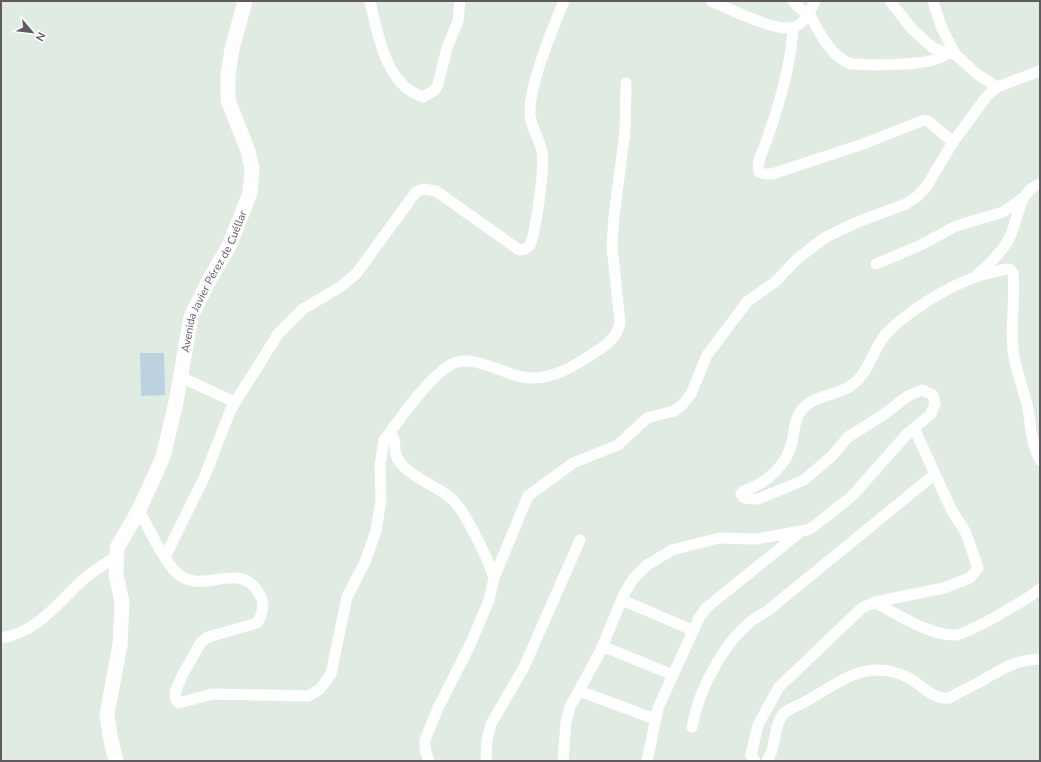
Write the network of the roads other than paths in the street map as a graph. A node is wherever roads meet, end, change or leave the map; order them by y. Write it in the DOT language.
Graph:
graph roads {
  1 [pos="245,1"];
  2 [pos="370,1"];
  3 [pos="460,1"];
  4 [pos="564,1"];
  5 [pos="711,1"];
  6 [pos="793,1"];
  7 [pos="814,1"];
  8 [pos="890,1"];
  9 [pos="933,1"];
  10 [pos="809,13"];
  11 [pos="793,28"];
  12 [pos="952,54"];
  13 [pos="1040,71"];
  14 [pos="626,83"];
  15 [pos="997,87"];
  16 [pos="953,142"];
  17 [pos="1040,184"];
  18 [pos="1023,198"];
  19 [pos="876,264"];
  20 [pos="975,277"];
  21 [pos="181,377"];
  22 [pos="228,399"];
  23 [pos="914,428"];
  24 [pos="387,436"];
  25 [pos="1040,460"];
  26 [pos="936,474"];
  27 [pos="139,510"];
  28 [pos="801,532"];
  29 [pos="580,540"];
  30 [pos="116,557"];
  31 [pos="165,557"];
  32 [pos="494,578"];
  33 [pos="1040,589"];
  34 [pos="622,600"];
  35 [pos="875,602"];
  36 [pos="692,630"];
  37 [pos="1,638"];
  38 [pos="602,646"];
  39 [pos="1040,659"];
  40 [pos="673,675"];
  41 [pos="579,691"];
  42 [pos="655,719"];
  43 [pos="692,727"];
  44 [pos="116,761"];
  45 [pos="429,761"];
  46 [pos="486,761"];
  47 [pos="563,761"];
  48 [pos="647,761"];
  49 [pos="755,761"];
  50 [pos="767,761"];
  1 -- 21 [label="street, Avenida Javier Pérez de Cuéllar"];
  2 -- 3 [label="street"];
  4 -- 31 [label="street"];
  5 -- 11 [label="street"];
  6 -- 10 [label="street"];
  7 -- 10 [label="street"];
  8 -- 12 [label="street"];
  9 -- 12 [label="street"];
  10 -- 11 [label="street"];
  10 -- 12 [label="street"];
  11 -- 16 [label="street"];
  12 -- 15 [label="street"];
  13 -- 15 [label="street"];
  14 -- 24 [label="street"];
  15 -- 16 [label="street"];
  16 -- 32 [label="street"];
  17 -- 18 [label="street"];
  18 -- 19 [label="street"];
  18 -- 20 [label="street"];
  20 -- 23 [label="street"];
  20 -- 25 [label="street"];
  21 -- 22 [label="street"];
  21 -- 27 [label="street, Avenida Javier Pérez de Cuéllar"];
  23 -- 26 [label="street"];
  23 -- 28 [label="street"];
  24 -- 31 [label="street"];
  24 -- 32 [label="street"];
  26 -- 35 [label="street"];
  26 -- 43 [label="street"];
  27 -- 30 [label="street, Avenida Javier Pérez de Cuéllar"];
  27 -- 31 [label="street"];
  28 -- 34 [label="street"];
  28 -- 36 [label="street"];
  29 -- 46 [label="street"];
  30 -- 37 [label="street"];
  30 -- 44 [label="street"];
  32 -- 45 [label="street"];
  33 -- 35 [label="street"];
  34 -- 36 [label="street"];
  34 -- 38 [label="street"];
  35 -- 49 [label="street"];
  36 -- 40 [label="street"];
  38 -- 40 [label="street"];
  38 -- 41 [label="street"];
  39 -- 50 [label="street"];
  40 -- 42 [label="street"];
  41 -- 42 [label="street"];
  41 -- 47 [label="street"];
  42 -- 48 [label="street"];
}
